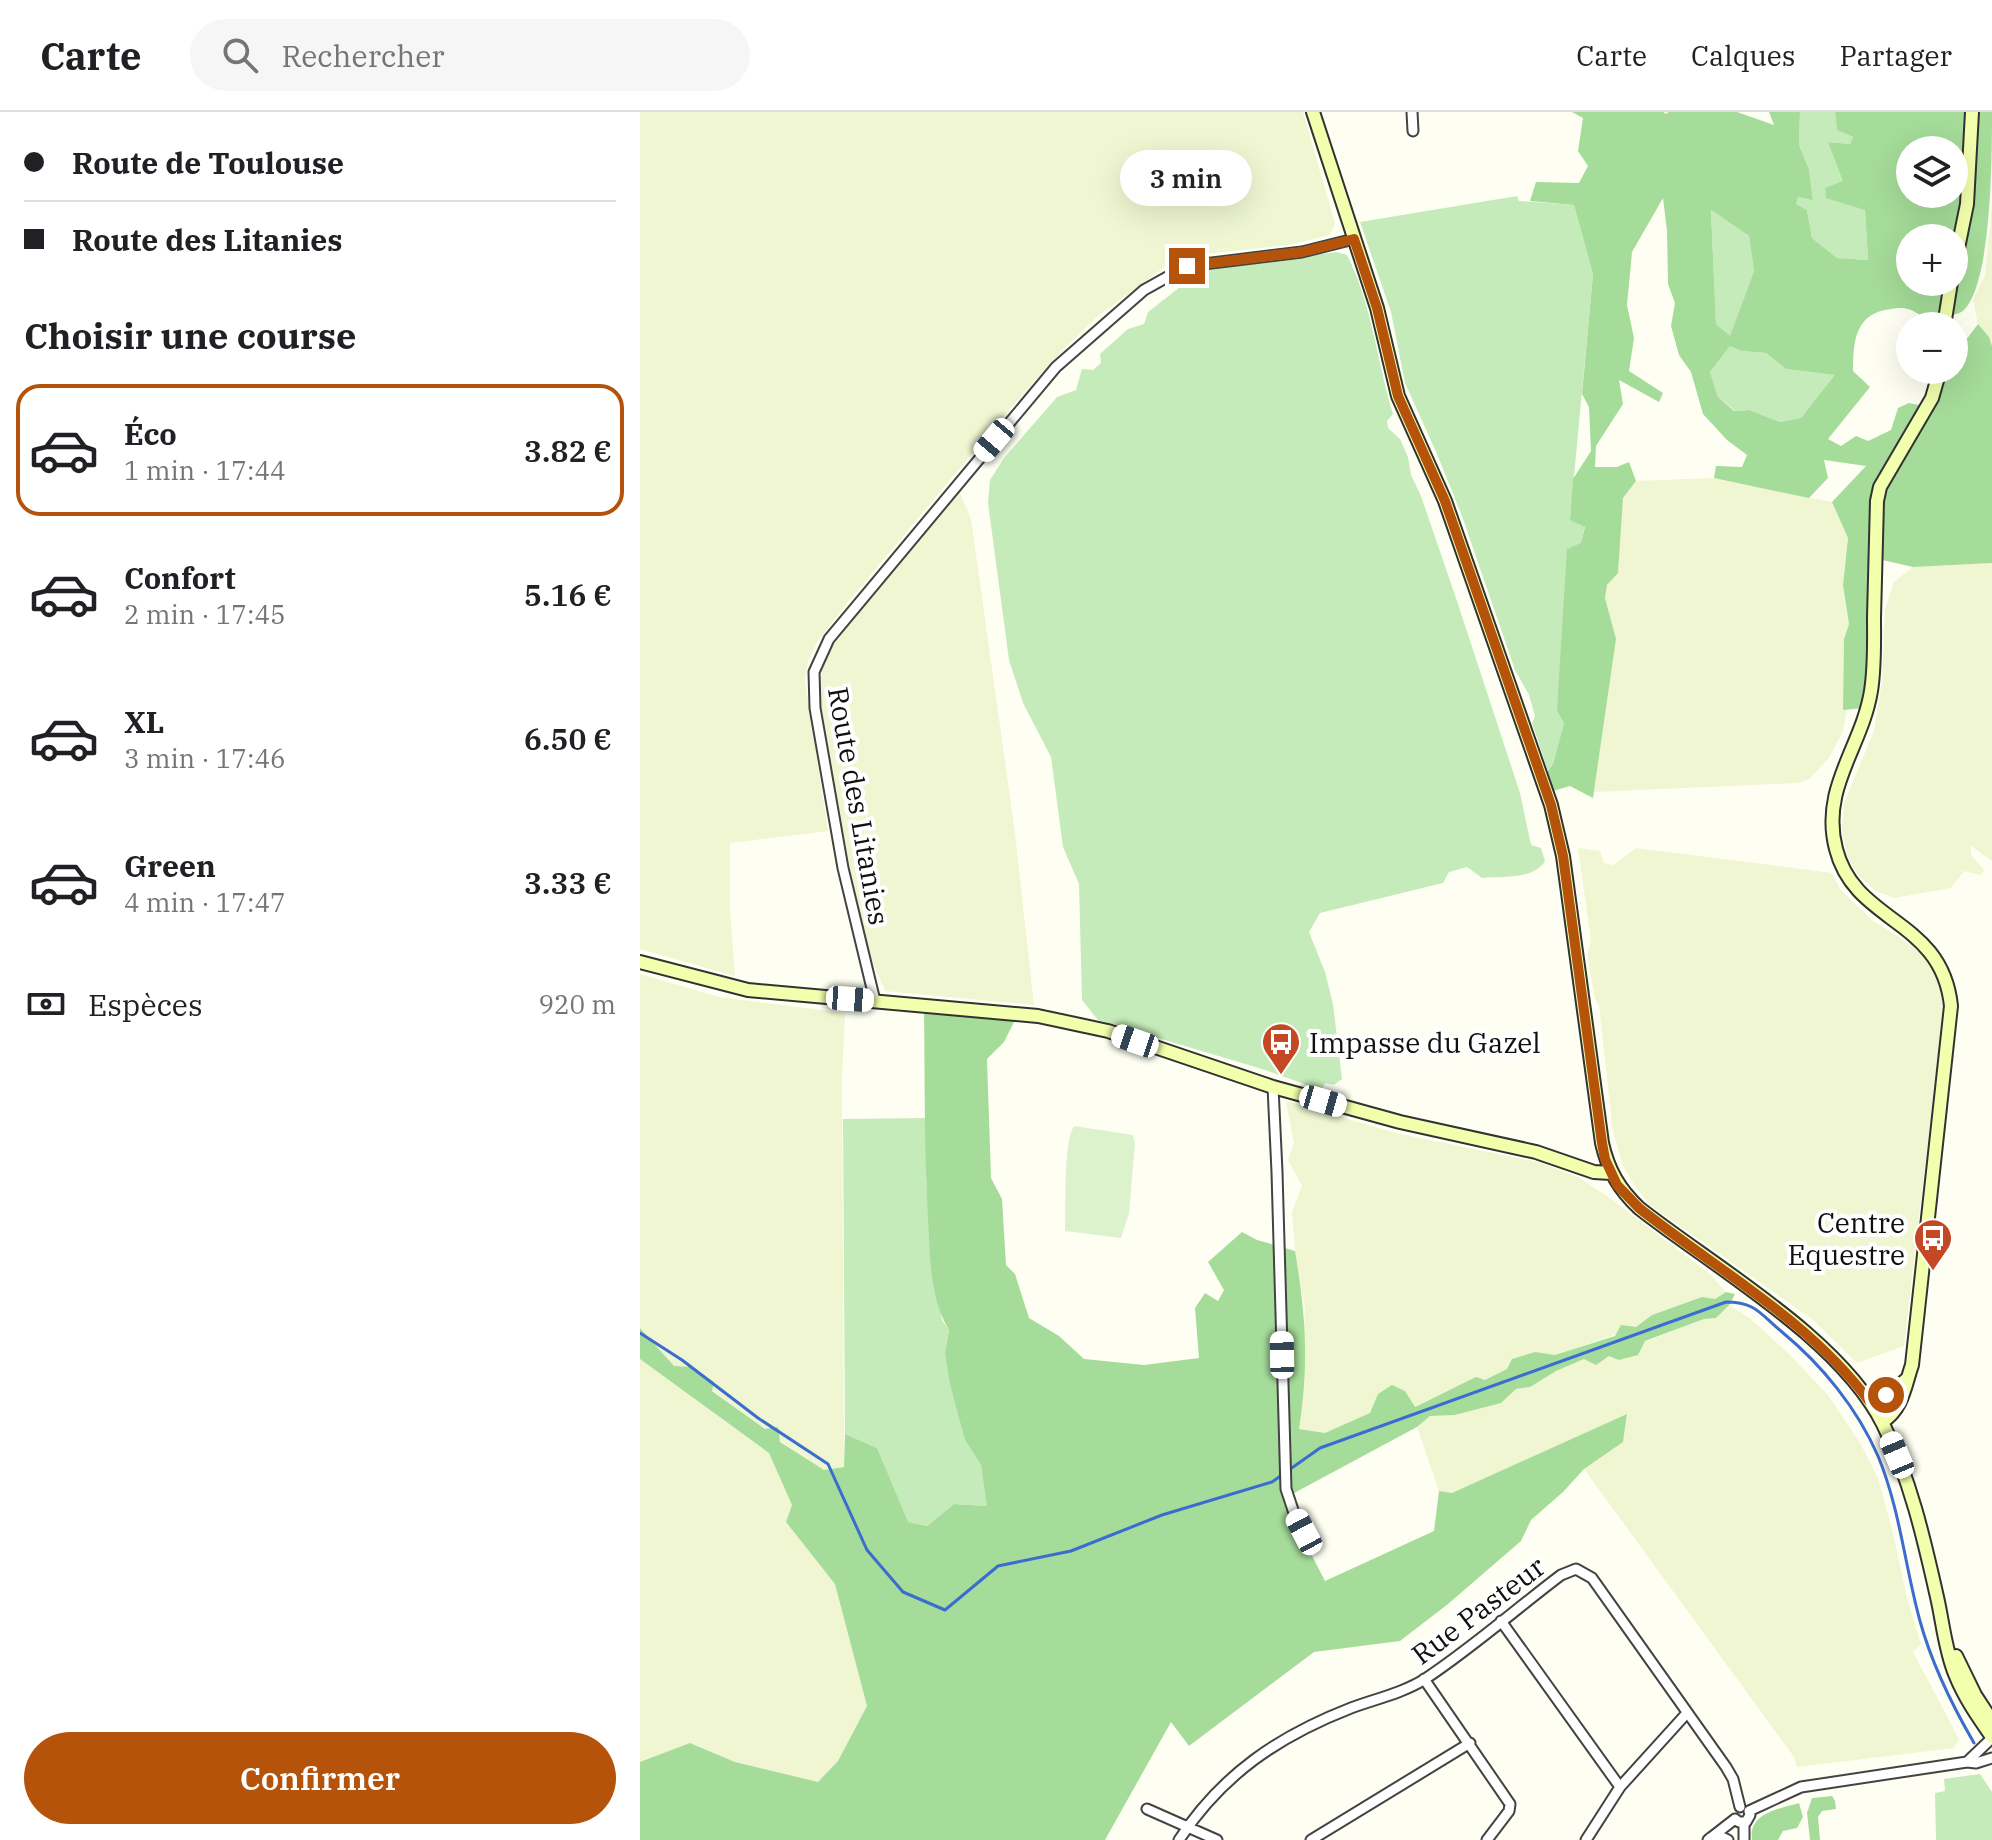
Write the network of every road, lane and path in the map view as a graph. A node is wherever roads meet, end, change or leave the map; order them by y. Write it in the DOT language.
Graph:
graph roads {
  1 [pos="1316,112"];
  2 [pos="1412,112"];
  3 [pos="1972,112"];
  4 [pos="1413,131"];
  5 [pos="1963,224"];
  6 [pos="1354,239"];
  7 [pos="1936,384"];
  8 [pos="640,962"];
  9 [pos="875,1001"];
  10 [pos="1273,1087"];
  11 [pos="1611,1173"];
  12 [pos="1908,1378"];
  13 [pos="1869,1401"];
  14 [pos="1882,1422"];
  15 [pos="1304,1532"];
  16 [pos="1942,1620"];
  17 [pos="1501,1621"];
  18 [pos="1424,1679"];
  19 [pos="1687,1713"];
  20 [pos="1992,1721"];
  21 [pos="1992,1737"];
  22 [pos="1470,1743"];
  23 [pos="1992,1758"];
  24 [pos="1967,1762"];
  25 [pos="1620,1787"];
  26 [pos="1147,1809"];
  27 [pos="1745,1809"];
  28 [pos="1740,1820"];
  29 [pos="1188,1827"];
  30 [pos="1709,1839"];
  31 [pos="1179,1840"];
  32 [pos="1217,1840"];
  33 [pos="1311,1840"];
  34 [pos="1487,1840"];
  35 [pos="1586,1840"];
  36 [pos="1728,1840"];
  37 [pos="1744,1840"];
  1 -- 6 [label="street"];
  2 -- 4 [label="street"];
  3 -- 5 [label="street"];
  6 -- 9 [label="street, Route des Litanies"];
  6 -- 11 [label="street"];
  7 -- 12 [label="street"];
  8 -- 9 [label="street"];
  9 -- 10 [label="street"];
  10 -- 11 [label="street"];
  10 -- 15 [label="street"];
  11 -- 13 [label="street"];
  12 -- 13 [label="street"];
  12 -- 14 [label="street"];
  13 -- 14 [label="street"];
  14 -- 16 [label="street"];
  16 -- 20 [label="street"];
  16 -- 21 [label="street"];
  17 -- 18 [label="street, Rue Pasteur"];
  17 -- 19 [label="street, Rue Pasteur"];
  17 -- 25 [label="street"];
  18 -- 22 [label="street"];
  18 -- 29 [label="street, Rue Pasteur"];
  19 -- 25 [label="street"];
  19 -- 27 [label="street"];
  21 -- 24 [label="street"];
  22 -- 33 [label="street"];
  22 -- 34 [label="street"];
  23 -- 24 [label="street"];
  24 -- 27 [label="street"];
  25 -- 35 [label="street"];
  26 -- 29 [label="street"];
  27 -- 28 [label="street"];
  28 -- 30 [label="street"];
  28 -- 37 [label="street"];
  29 -- 31 [label="street, Rue Pasteur"];
  29 -- 32 [label="street"];
  30 -- 36 [label="street"];
}
